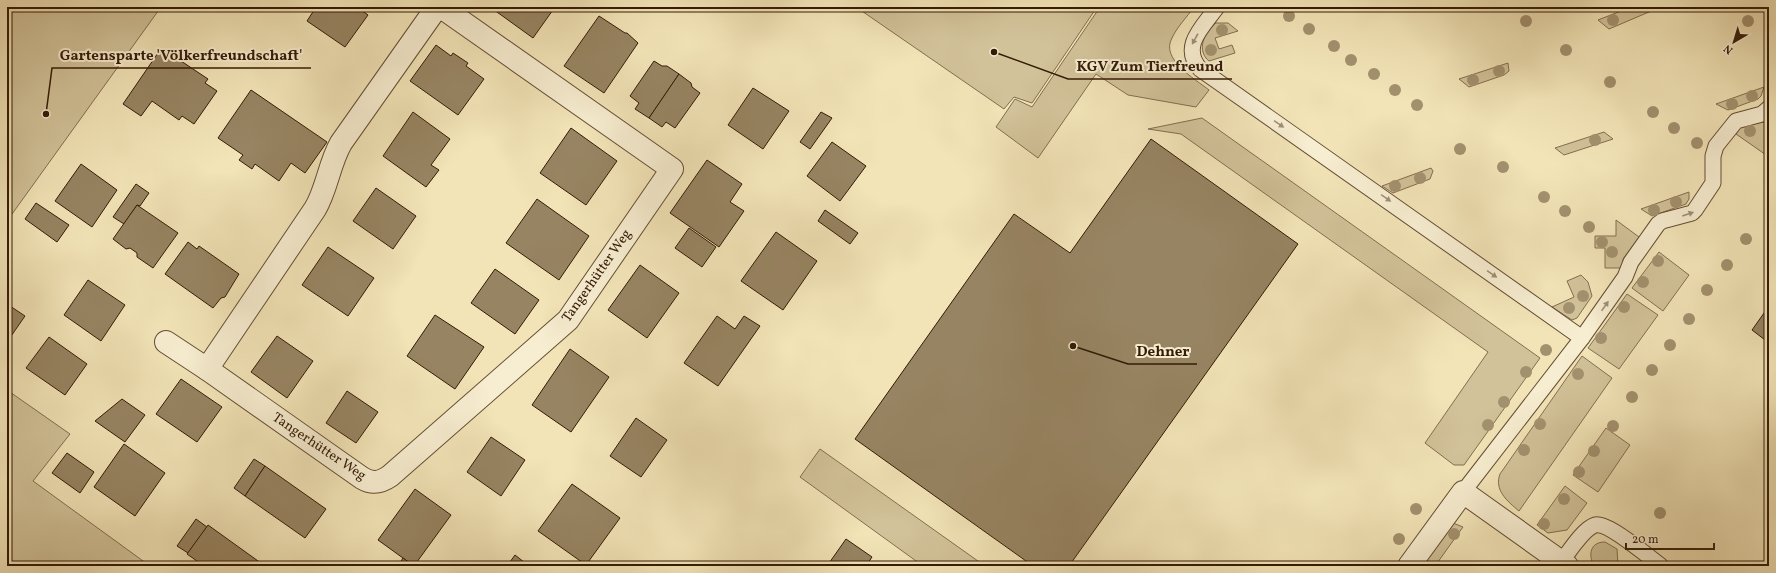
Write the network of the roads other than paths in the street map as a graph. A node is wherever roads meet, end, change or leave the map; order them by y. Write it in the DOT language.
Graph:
graph roads {
  1 [pos="437,7"];
  2 [pos="441,7"];
  3 [pos="1217,7"];
  4 [pos="1769,108"];
  5 [pos="1582,338"];
  6 [pos="166,342"];
  7 [pos="206,370"];
  8 [pos="1464,492"];
  9 [pos="1564,564"];
  10 [pos="1409,566"];
  11 [pos="1661,566"];
  1 -- 7 [label="street"];
  2 -- 7 [label="street, Tangerhütter Weg"];
  3 -- 5 [label="lane, one-way"];
  5 -- 4 [label="lane, one-way"];
  5 -- 8 [label="lane"];
  6 -- 7 [label="street, Tangerhütter Weg"];
  8 -- 9 [label="street"];
  8 -- 10 [label="street"];
  9 -- 11 [label="lane"];
}
